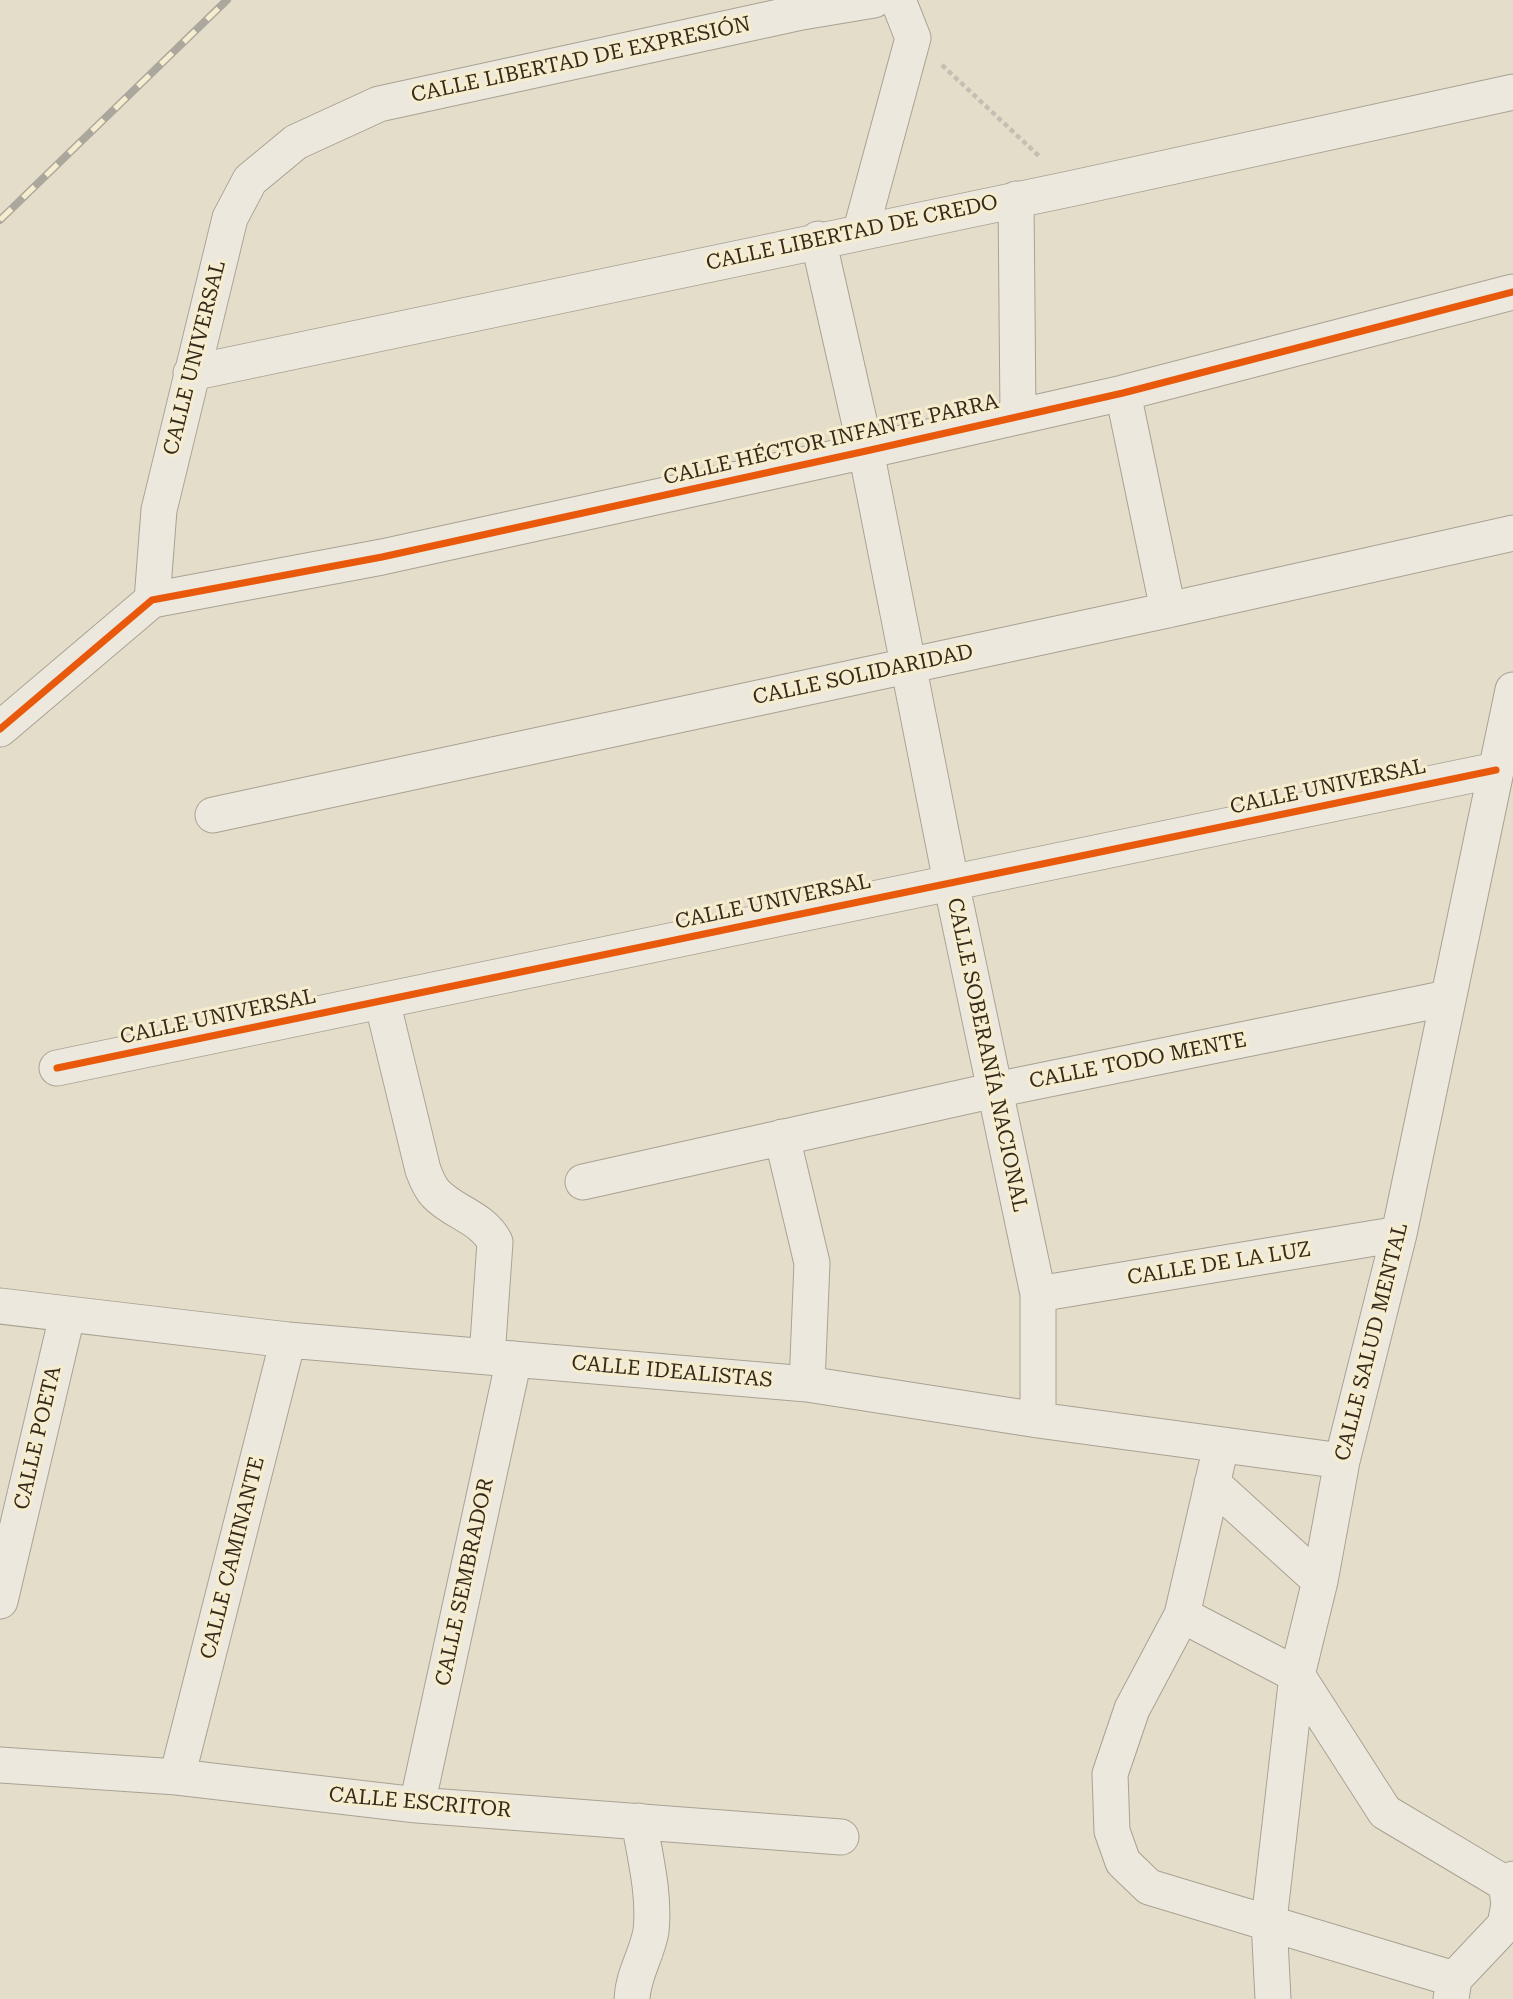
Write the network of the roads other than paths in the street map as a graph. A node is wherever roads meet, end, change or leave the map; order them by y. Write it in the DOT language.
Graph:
graph roads {
  1 [pos="874,0"];
  2 [pos="898,0"];
  3 [pos="801,6"];
  4 [pos="1513,92"];
  5 [pos="296,142"];
  6 [pos="1016,199"];
  7 [pos="861,230"];
  8 [pos="818,239"];
  9 [pos="1513,292"];
  10 [pos="191,373"];
  11 [pos="1123,393"];
  12 [pos="1018,416"];
  13 [pos="866,451"];
  14 [pos="1513,533"];
  15 [pos="152,600"];
  16 [pos="1168,610"];
  17 [pos="907,665"];
  18 [pos="1513,690"];
  19 [pos="0,729"];
  20 [pos="1496,770"];
  21 [pos="213,815"];
  22 [pos="951,883"];
  23 [pos="1448,998"];
  24 [pos="382,1001"];
  25 [pos="57,1068"];
  26 [pos="995,1090"];
  27 [pos="782,1137"];
  28 [pos="583,1182"];
  29 [pos="1399,1234"];
  30 [pos="1038,1294"];
  31 [pos="0,1306"];
  32 [pos="67,1316"];
  33 [pos="288,1340"];
  34 [pos="500,1358"];
  35 [pos="807,1384"];
  36 [pos="1038,1420"];
  37 [pos="1221,1446"];
  38 [pos="1342,1461"];
  39 [pos="1212,1483"];
  40 [pos="1320,1581"];
  41 [pos="0,1601"];
  42 [pos="1182,1615"];
  43 [pos="1297,1675"];
  44 [pos="0,1765"];
  45 [pos="177,1777"];
  46 [pos="417,1805"];
  47 [pos="639,1821"];
  48 [pos="841,1837"];
  49 [pos="1510,1881"];
  50 [pos="1269,1921"];
  51 [pos="1453,1989"];
  52 [pos="632,1999"];
  53 [pos="1273,1999"];
  1 -- 3 [label="street, CALLE LIBERTAD DE EXPRESIÓN"];
  2 -- 7 [label="street"];
  3 -- 5 [label="street, CALLE LIBERTAD DE EXPRESIÓN"];
  4 -- 6 [label="street, CALLE LIBERTAD DE CREDO"];
  5 -- 10 [label="street, CALLE UNIVERSAL"];
  6 -- 7 [label="street, CALLE LIBERTAD DE CREDO"];
  6 -- 12 [label="street"];
  7 -- 8 [label="street, CALLE LIBERTAD DE CREDO"];
  8 -- 10 [label="street, CALLE LIBERTAD DE CREDO"];
  8 -- 13 [label="street, CALLE SOBERANÍA NACIONAL"];
  9 -- 11 [label="street, CALLE HÉCTOR INFANTE PARRA"];
  10 -- 15 [label="street, CALLE UNIVERSAL"];
  11 -- 12 [label="street, CALLE HÉCTOR INFANTE PARRA"];
  11 -- 16 [label="street"];
  12 -- 13 [label="street, CALLE HÉCTOR INFANTE PARRA"];
  13 -- 15 [label="street, CALLE HÉCTOR INFANTE PARRA"];
  13 -- 17 [label="street, CALLE SOBERANÍA NACIONAL"];
  14 -- 16 [label="street, CALLE SOLIDARIDAD"];
  15 -- 19 [label="street"];
  16 -- 17 [label="street, CALLE SOLIDARIDAD"];
  17 -- 21 [label="street, CALLE SOLIDARIDAD"];
  17 -- 22 [label="street, CALLE SOBERANÍA NACIONAL"];
  18 -- 20 [label="street, CALLE SALUD MENTAL"];
  20 -- 22 [label="street, CALLE UNIVERSAL"];
  20 -- 23 [label="street, CALLE SALUD MENTAL"];
  22 -- 24 [label="street, CALLE UNIVERSAL"];
  22 -- 26 [label="street, CALLE SOBERANÍA NACIONAL"];
  23 -- 26 [label="street, CALLE TODO MENTE"];
  23 -- 29 [label="street, CALLE SALUD MENTAL"];
  24 -- 25 [label="street, CALLE UNIVERSAL"];
  24 -- 34 [label="street, CALLE SEMBRADOR"];
  26 -- 27 [label="street, CALLE TODO MENTE"];
  26 -- 30 [label="street, CALLE SOBERANÍA NACIONAL"];
  27 -- 28 [label="street, CALLE TODO MENTE"];
  27 -- 35 [label="street"];
  29 -- 30 [label="street, CALLE DE LA LUZ"];
  29 -- 38 [label="street, CALLE SALUD MENTAL"];
  30 -- 36 [label="street, CALLE SOBERANÍA NACIONAL"];
  31 -- 32 [label="street, CALLE IDEALISTAS"];
  32 -- 33 [label="street, CALLE IDEALISTAS"];
  32 -- 41 [label="street, CALLE POETA"];
  33 -- 34 [label="street, CALLE IDEALISTAS"];
  33 -- 45 [label="street, CALLE CAMINANTE"];
  34 -- 35 [label="street, CALLE IDEALISTAS"];
  34 -- 46 [label="street, CALLE SEMBRADOR"];
  35 -- 36 [label="street, CALLE IDEALISTAS"];
  36 -- 37 [label="street, CALLE IDEALISTAS"];
  37 -- 38 [label="street, CALLE IDEALISTAS"];
  37 -- 39 [label="street"];
  38 -- 40 [label="street, CALLE SALUD MENTAL"];
  39 -- 40 [label="street"];
  39 -- 42 [label="street"];
  40 -- 43 [label="street, CALLE SALUD MENTAL"];
  42 -- 43 [label="street"];
  42 -- 50 [label="street"];
  43 -- 49 [label="street"];
  43 -- 50 [label="street, CALLE SALUD MENTAL"];
  44 -- 45 [label="street, CALLE ESCRITOR"];
  45 -- 46 [label="street, CALLE ESCRITOR"];
  46 -- 47 [label="street, CALLE ESCRITOR"];
  47 -- 48 [label="street, CALLE ESCRITOR"];
  47 -- 52 [label="street"];
  49 -- 51 [label="street"];
  50 -- 51 [label="street"];
  50 -- 53 [label="street, CALLE SALUD MENTAL"];
}
